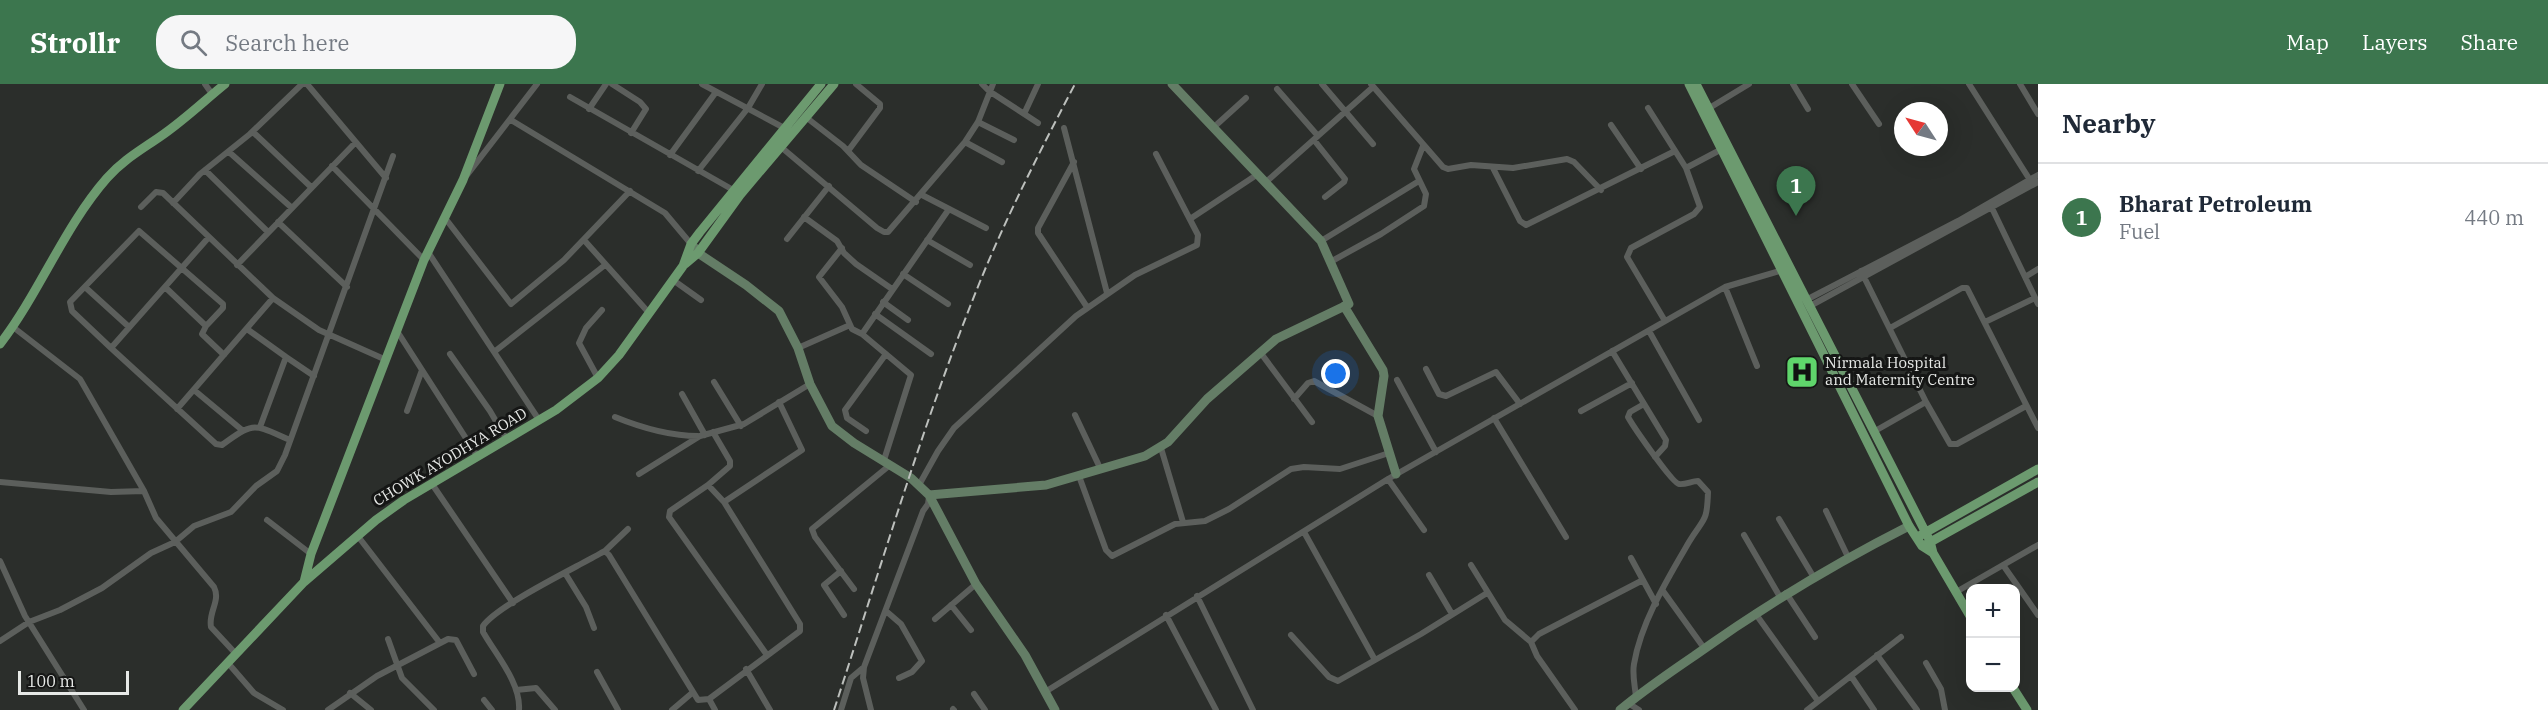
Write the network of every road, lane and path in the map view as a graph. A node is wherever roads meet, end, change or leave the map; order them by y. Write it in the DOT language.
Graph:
graph roads {
  1 [pos="205,84"];
  2 [pos="225,84"];
  3 [pos="303,84"];
  4 [pos="500,84"];
  5 [pos="537,84"];
  6 [pos="606,84"];
  7 [pos="612,84"];
  8 [pos="702,84"];
  9 [pos="762,84"];
  10 [pos="821,84"];
  11 [pos="834,84"];
  12 [pos="856,84"];
  13 [pos="982,84"];
  14 [pos="993,84"];
  15 [pos="1038,84"];
  16 [pos="1172,84"];
  17 [pos="1322,84"];
  18 [pos="1689,84"];
  19 [pos="1696,84"];
  20 [pos="1749,84"];
  21 [pos="1793,84"];
  22 [pos="1852,84"];
  23 [pos="1969,84"];
  24 [pos="2020,84"];
  25 [pos="1372,86"];
  26 [pos="1277,89"];
  27 [pos="716,92"];
  28 [pos="988,92"];
  29 [pos="212,94"];
  30 [pos="570,97"];
  31 [pos="1246,98"];
  32 [pos="748,108"];
  33 [pos="1648,108"];
  34 [pos="589,109"];
  35 [pos="1808,109"];
  36 [pos="1706,110"];
  37 [pos="1345,112"];
  38 [pos="1024,114"];
  39 [pos="2038,114"];
  40 [pos="807,118"];
  41 [pos="511,120"];
  42 [pos="978,122"];
  43 [pos="1038,123"];
  44 [pos="1611,124"];
  45 [pos="1879,124"];
  46 [pos="1214,127"];
  47 [pos="1064,128"];
  48 [pos="790,131"];
  49 [pos="253,132"];
  50 [pos="632,133"];
  51 [pos="1316,138"];
  52 [pos="1014,140"];
  53 [pos="965,142"];
  54 [pos="355,143"];
  55 [pos="1373,144"];
  56 [pos="1424,146"];
  57 [pos="781,147"];
  58 [pos="1722,150"];
  59 [pos="848,151"];
  60 [pos="1675,151"];
  61 [pos="229,152"];
  62 [pos="1156,154"];
  63 [pos="670,155"];
  64 [pos="393,156"];
  65 [pos="1002,162"];
  66 [pos="1074,162"];
  67 [pos="332,166"];
  68 [pos="1492,168"];
  69 [pos="1686,168"];
  70 [pos="1641,169"];
  71 [pos="205,170"];
  72 [pos="698,171"];
  73 [pos="1258,174"];
  74 [pos="2038,175"];
  75 [pos="386,178"];
  76 [pos="463,180"];
  77 [pos="2030,180"];
  78 [pos="1419,181"];
  79 [pos="1266,182"];
  80 [pos="2038,182"];
  81 [pos="829,186"];
  82 [pos="311,187"];
  83 [pos="1601,190"];
  84 [pos="630,191"];
  85 [pos="736,192"];
  86 [pos="922,195"];
  87 [pos="1325,197"];
  88 [pos="916,202"];
  89 [pos="173,203"];
  90 [pos="1991,205"];
  91 [pos="141,207"];
  92 [pos="292,208"];
  93 [pos="949,209"];
  94 [pos="374,210"];
  95 [pos="804,217"];
  96 [pos="445,218"];
  97 [pos="1190,219"];
  98 [pos="278,222"];
  99 [pos="986,228"];
  100 [pos="268,232"];
  101 [pos="209,237"];
  102 [pos="787,238"];
  103 [pos="584,240"];
  104 [pos="927,240"];
  105 [pos="1321,241"];
  106 [pos="692,244"];
  107 [pos="842,248"];
  108 [pos="698,253"];
  109 [pos="426,256"];
  110 [pos="1332,261"];
  111 [pos="237,265"];
  112 [pos="605,265"];
  113 [pos="970,265"];
  114 [pos="683,266"];
  115 [pos="183,267"];
  116 [pos="2038,269"];
  117 [pos="1784,270"];
  118 [pos="903,274"];
  119 [pos="1862,274"];
  120 [pos="2025,277"];
  121 [pos="673,280"];
  122 [pos="85,287"];
  123 [pos="165,287"];
  124 [pos="347,287"];
  125 [pos="1725,287"];
  126 [pos="892,289"];
  127 [pos="1107,293"];
  128 [pos="273,298"];
  129 [pos="701,300"];
  130 [pos="2037,301"];
  131 [pos="883,302"];
  132 [pos="1808,303"];
  133 [pos="948,304"];
  134 [pos="1344,306"];
  135 [pos="1087,307"];
  136 [pos="652,309"];
  137 [pos="602,310"];
  138 [pos="874,314"];
  139 [pos="908,320"];
  140 [pos="1665,321"];
  141 [pos="1985,322"];
  142 [pos="850,325"];
  143 [pos="206,326"];
  144 [pos="13,327"];
  145 [pos="129,327"];
  146 [pos="1890,328"];
  147 [pos="247,329"];
  148 [pos="397,331"];
  149 [pos="1649,331"];
  150 [pos="330,334"];
  151 [pos="862,334"];
  152 [pos="0,344"];
  153 [pos="111,348"];
  154 [pos="798,348"];
  155 [pos="1612,351"];
  156 [pos="494,352"];
  157 [pos="1260,352"];
  158 [pos="450,354"];
  159 [pos="886,354"];
  160 [pos="931,354"];
  161 [pos="224,355"];
  162 [pos="286,357"];
  163 [pos="384,358"];
  164 [pos="1757,366"];
  165 [pos="1426,369"];
  166 [pos="422,370"];
  167 [pos="314,376"];
  168 [pos="598,378"];
  169 [pos="1397,380"];
  170 [pos="714,382"];
  171 [pos="1632,383"];
  172 [pos="810,384"];
  173 [pos="194,390"];
  174 [pos="682,394"];
  175 [pos="1294,399"];
  176 [pos="779,402"];
  177 [pos="1926,402"];
  178 [pos="1520,404"];
  179 [pos="1644,404"];
  180 [pos="2026,406"];
  181 [pos="177,409"];
  182 [pos="406,411"];
  183 [pos="1581,411"];
  184 [pos="1075,415"];
  185 [pos="1378,416"];
  186 [pos="615,417"];
  187 [pos="1494,418"];
  188 [pos="539,420"];
  189 [pos="1699,420"];
  190 [pos="1312,422"];
  191 [pos="741,426"];
  192 [pos="260,428"];
  193 [pos="2038,428"];
  194 [pos="242,430"];
  195 [pos="866,431"];
  196 [pos="1875,431"];
  197 [pos="713,432"];
  198 [pos="702,436"];
  199 [pos="290,440"];
  200 [pos="507,440"];
  201 [pos="1161,448"];
  202 [pos="1436,452"];
  203 [pos="1389,453"];
  204 [pos="478,457"];
  205 [pos="1655,457"];
  206 [pos="887,462"];
  207 [pos="2038,469"];
  208 [pos="1101,470"];
  209 [pos="639,474"];
  210 [pos="1079,476"];
  211 [pos="1392,476"];
  212 [pos="0,482"];
  213 [pos="2038,482"];
  214 [pos="432,484"];
  215 [pos="708,485"];
  216 [pos="919,485"];
  217 [pos="144,491"];
  218 [pos="929,495"];
  219 [pos="724,502"];
  220 [pos="1904,504"];
  221 [pos="1826,511"];
  222 [pos="1779,519"];
  223 [pos="267,520"];
  224 [pos="1183,522"];
  225 [pos="1909,526"];
  226 [pos="628,529"];
  227 [pos="1424,530"];
  228 [pos="1304,532"];
  229 [pos="1744,535"];
  230 [pos="357,536"];
  231 [pos="1566,537"];
  232 [pos="1923,540"];
  233 [pos="175,542"];
  234 [pos="2038,545"];
  235 [pos="605,551"];
  236 [pos="311,554"];
  237 [pos="1848,557"];
  238 [pos="1631,558"];
  239 [pos="0,561"];
  240 [pos="1471,565"];
  241 [pos="2003,565"];
  242 [pos="841,571"];
  243 [pos="565,573"];
  244 [pos="1429,575"];
  245 [pos="1813,576"];
  246 [pos="1643,580"];
  247 [pos="304,582"];
  248 [pos="976,584"];
  249 [pos="854,589"];
  250 [pos="1663,591"];
  251 [pos="1956,591"];
  252 [pos="1487,593"];
  253 [pos="1783,595"];
  254 [pos="1197,596"];
  255 [pos="513,603"];
  256 [pos="1656,604"];
  257 [pos="951,605"];
  258 [pos="1966,608"];
  259 [pos="886,610"];
  260 [pos="1755,613"];
  261 [pos="1452,614"];
  262 [pos="844,615"];
  263 [pos="1166,615"];
  264 [pos="2038,615"];
  265 [pos="935,619"];
  266 [pos="29,622"];
  267 [pos="594,628"];
  268 [pos="970,630"];
  269 [pos="1291,635"];
  270 [pos="1815,637"];
  271 [pos="1901,637"];
  272 [pos="388,639"];
  273 [pos="0,641"];
  274 [pos="1532,642"];
  275 [pos="440,644"];
  276 [pos="1704,648"];
  277 [pos="236,654"];
  278 [pos="767,655"];
  279 [pos="1877,655"];
  280 [pos="1375,660"];
  281 [pos="228,663"];
  282 [pos="1926,663"];
  283 [pos="397,667"];
  284 [pos="864,667"];
  285 [pos="746,669"];
  286 [pos="597,672"];
  287 [pos="474,674"];
  288 [pos="1851,676"];
  289 [pos="899,678"];
  290 [pos="516,690"];
  291 [pos="1045,692"];
  292 [pos="2016,692"];
  293 [pos="350,693"];
  294 [pos="693,693"];
  295 [pos="974,694"];
  296 [pos="1636,696"];
  297 [pos="709,699"];
  298 [pos="484,700"];
  299 [pos="1818,701"];
  300 [pos="1628,703"];
  301 [pos="1945,707"];
  302 [pos="84,710"];
  303 [pos="183,710"];
  304 [pos="283,710"];
  305 [pos="328,710"];
  306 [pos="371,710"];
  307 [pos="434,710"];
  308 [pos="492,710"];
  309 [pos="519,710"];
  310 [pos="555,710"];
  311 [pos="618,710"];
  312 [pos="672,710"];
  313 [pos="716,710"];
  314 [pos="770,710"];
  315 [pos="841,710"];
  316 [pos="871,710"];
  317 [pos="985,710"];
  318 [pos="1054,710"];
  319 [pos="1216,710"];
  320 [pos="1253,710"];
  321 [pos="1575,710"];
  322 [pos="1620,710"];
  323 [pos="1639,710"];
  324 [pos="1807,710"];
  325 [pos="1874,710"];
  326 [pos="1917,710"];
  327 [pos="1937,710"];
  328 [pos="2027,710"];
  1 -- 29 [label="street"];
  2 -- 29 [label="main road"];
  3 -- 49 [label="street"];
  3 -- 54 [label="street"];
  4 -- 76 [label="main road"];
  5 -- 41 [label="street"];
  6 -- 34 [label="street"];
  7 -- 50 [label="street"];
  8 -- 27 [label="street"];
  9 -- 32 [label="street"];
  10 -- 48 [label="main road"];
  11 -- 40 [label="main road"];
  12 -- 59 [label="street"];
  13 -- 28 [label="street"];
  14 -- 28 [label="street"];
  15 -- 38 [label="street"];
  16 -- 46 [label="street"];
  17 -- 37 [label="street"];
  18 -- 36 [label="main road"];
  19 -- 36 [label="main road"];
  20 -- 36 [label="street"];
  21 -- 35 [label="street"];
  22 -- 45 [label="street"];
  23 -- 77 [label="street"];
  24 -- 39 [label="street"];
  25 -- 37 [label="street"];
  25 -- 56 [label="street"];
  26 -- 51 [label="street"];
  27 -- 32 [label="street"];
  27 -- 63 [label="street"];
  28 -- 38 [label="street"];
  28 -- 42 [label="street"];
  29 -- 144 [label="main road"];
  30 -- 34 [label="street"];
  31 -- 46 [label="street"];
  32 -- 48 [label="street"];
  32 -- 72 [label="street"];
  33 -- 60 [label="street"];
  34 -- 50 [label="street"];
  36 -- 58 [label="main road"];
  36 -- 132 [label="main road"];
  37 -- 51 [label="street"];
  37 -- 55 [label="street"];
  38 -- 43 [label="street"];
  40 -- 48 [label="main road"];
  40 -- 59 [label="street"];
  41 -- 76 [label="street"];
  41 -- 84 [label="street"];
  42 -- 52 [label="street"];
  42 -- 53 [label="street"];
  44 -- 70 [label="street"];
  46 -- 73 [label="street"];
  47 -- 66 [label="street"];
  48 -- 57 [label="main road"];
  48 -- 85 [label="main road"];
  49 -- 61 [label="street"];
  49 -- 82 [label="street"];
  50 -- 63 [label="street"];
  51 -- 79 [label="street"];
  51 -- 87 [label="street"];
  53 -- 65 [label="street"];
  53 -- 86 [label="street"];
  54 -- 67 [label="street"];
  54 -- 75 [label="street"];
  56 -- 68 [label="street"];
  56 -- 78 [label="street"];
  57 -- 81 [label="street"];
  57 -- 85 [label="main road"];
  58 -- 69 [label="street"];
  58 -- 117 [label="main road"];
  59 -- 88 [label="street"];
  60 -- 69 [label="street"];
  60 -- 70 [label="street"];
  61 -- 71 [label="street"];
  61 -- 92 [label="street"];
  62 -- 97 [label="street"];
  63 -- 72 [label="street"];
  64 -- 75 [label="street"];
  66 -- 127 [label="street"];
  66 -- 135 [label="street"];
  67 -- 82 [label="street"];
  67 -- 94 [label="street"];
  68 -- 83 [label="street"];
  68 -- 83 [label="street"];
  69 -- 140 [label="street"];
  70 -- 83 [label="street"];
  71 -- 89 [label="street"];
  71 -- 100 [label="street"];
  72 -- 85 [label="street"];
  73 -- 79 [label="street"];
  73 -- 97 [label="street"];
  74 -- 77 [label="street"];
  75 -- 94 [label="street"];
  76 -- 96 [label="main road"];
  77 -- 90 [label="street"];
  78 -- 105 [label="street"];
  78 -- 110 [label="street"];
  79 -- 105 [label="street"];
  80 -- 90 [label="street"];
  81 -- 88 [label="street"];
  81 -- 95 [label="street"];
  82 -- 92 [label="street"];
  84 -- 103 [label="street"];
  84 -- 106 [label="street"];
  85 -- 106 [label="main road"];
  85 -- 108 [label="main road"];
  86 -- 88 [label="street"];
  86 -- 93 [label="street"];
  89 -- 91 [label="street"];
  89 -- 101 [label="street"];
  90 -- 119 [label="street"];
  90 -- 120 [label="street"];
  92 -- 98 [label="street"];
  93 -- 99 [label="street"];
  93 -- 104 [label="street"];
  94 -- 109 [label="street"];
  94 -- 124 [label="street"];
  95 -- 102 [label="street"];
  95 -- 107 [label="street"];
  96 -- 103 [label="street"];
  96 -- 109 [label="main road"];
  97 -- 127 [label="street"];
  98 -- 100 [label="street"];
  98 -- 124 [label="street"];
  100 -- 111 [label="street"];
  101 -- 111 [label="street"];
  101 -- 115 [label="street"];
  103 -- 112 [label="street"];
  104 -- 113 [label="street"];
  104 -- 118 [label="street"];
  105 -- 110 [label="street"];
  106 -- 108 [label="street"];
  106 -- 114 [label="main road"];
  107 -- 126 [label="street"];
  107 -- 142 [label="street"];
  108 -- 114 [label="main road"];
  108 -- 154 [label="street"];
  109 -- 148 [label="main road"];
  109 -- 156 [label="street"];
  110 -- 134 [label="street"];
  111 -- 128 [label="street"];
  112 -- 136 [label="street"];
  112 -- 156 [label="street"];
  114 -- 121 [label="main road, CHOWK AYODHYA ROAD"];
  115 -- 122 [label="street"];
  115 -- 123 [label="street"];
  115 -- 143 [label="street"];
  116 -- 120 [label="street"];
  117 -- 125 [label="street"];
  117 -- 220 [label="main road"];
  118 -- 126 [label="street"];
  118 -- 133 [label="street"];
  119 -- 132 [label="street"];
  119 -- 146 [label="street"];
  120 -- 130 [label="street"];
  121 -- 129 [label="street"];
  121 -- 136 [label="main road, CHOWK AYODHYA ROAD"];
  122 -- 145 [label="street"];
  122 -- 153 [label="street"];
  123 -- 143 [label="street"];
  123 -- 145 [label="street"];
  124 -- 150 [label="street"];
  125 -- 140 [label="street"];
  125 -- 164 [label="street"];
  126 -- 131 [label="street"];
  127 -- 135 [label="street"];
  128 -- 147 [label="street"];
  128 -- 150 [label="street"];
  130 -- 141 [label="street"];
  131 -- 138 [label="street"];
  131 -- 139 [label="street"];
  132 -- 196 [label="main road"];
  134 -- 157 [label="street"];
  134 -- 185 [label="street"];
  135 -- 216 [label="street"];
  136 -- 168 [label="main road, CHOWK AYODHYA ROAD"];
  137 -- 168 [label="street"];
  138 -- 151 [label="street"];
  138 -- 160 [label="street"];
  140 -- 149 [label="street"];
  141 -- 146 [label="street"];
  141 -- 180 [label="street"];
  142 -- 151 [label="street"];
  142 -- 154 [label="street"];
  143 -- 161 [label="street"];
  144 -- 152 [label="main road"];
  144 -- 217 [label="street"];
  145 -- 153 [label="street"];
  146 -- 177 [label="street"];
  147 -- 161 [label="street"];
  147 -- 162 [label="street"];
  148 -- 163 [label="main road"];
  148 -- 166 [label="street"];
  149 -- 155 [label="street"];
  149 -- 189 [label="street"];
  150 -- 163 [label="street"];
  150 -- 167 [label="street"];
  151 -- 159 [label="street"];
  153 -- 181 [label="street"];
  154 -- 172 [label="street"];
  155 -- 171 [label="street"];
  155 -- 178 [label="street"];
  156 -- 188 [label="street"];
  157 -- 175 [label="street"];
  157 -- 201 [label="street"];
  158 -- 200 [label="street"];
  159 -- 195 [label="street"];
  159 -- 206 [label="street"];
  161 -- 173 [label="street"];
  162 -- 167 [label="street"];
  162 -- 192 [label="street"];
  163 -- 236 [label="main road"];
  165 -- 178 [label="street"];
  166 -- 182 [label="street"];
  166 -- 204 [label="street"];
  167 -- 199 [label="street"];
  168 -- 188 [label="main road, CHOWK AYODHYA ROAD"];
  169 -- 202 [label="street"];
  170 -- 191 [label="street"];
  171 -- 179 [label="street"];
  171 -- 183 [label="street"];
  172 -- 176 [label="street"];
  172 -- 206 [label="street"];
  173 -- 181 [label="street"];
  173 -- 194 [label="street"];
  174 -- 198 [label="street"];
  175 -- 185 [label="street"];
  175 -- 190 [label="street"];
  176 -- 191 [label="street"];
  176 -- 219 [label="street"];
  177 -- 180 [label="street"];
  177 -- 196 [label="street"];
  178 -- 187 [label="street"];
  179 -- 205 [label="street"];
  179 -- 205 [label="street"];
  180 -- 193 [label="street"];
  181 -- 194 [label="street"];
  184 -- 208 [label="street"];
  185 -- 203 [label="street"];
  186 -- 198 [label="street"];
  187 -- 202 [label="street"];
  187 -- 231 [label="street"];
  188 -- 200 [label="main road, CHOWK AYODHYA ROAD"];
  191 -- 197 [label="street"];
  192 -- 194 [label="street"];
  192 -- 199 [label="street"];
  196 -- 220 [label="main road"];
  197 -- 198 [label="street"];
  197 -- 215 [label="street"];
  198 -- 209 [label="street"];
  199 -- 233 [label="street"];
  200 -- 204 [label="main road, CHOWK AYODHYA ROAD"];
  201 -- 208 [label="street"];
  201 -- 224 [label="street"];
  202 -- 211 [label="street"];
  203 -- 211 [label="street"];
  203 -- 224 [label="street"];
  204 -- 214 [label="main road, CHOWK AYODHYA ROAD"];
  205 -- 250 [label="street"];
  206 -- 216 [label="street"];
  206 -- 242 [label="street"];
  207 -- 232 [label="main road"];
  208 -- 210 [label="street"];
  210 -- 218 [label="street"];
  210 -- 224 [label="street"];
  211 -- 227 [label="street"];
  211 -- 228 [label="street"];
  212 -- 217 [label="street"];
  213 -- 232 [label="main road"];
  214 -- 230 [label="main road, CHOWK AYODHYA ROAD"];
  214 -- 255 [label="street"];
  215 -- 219 [label="street"];
  215 -- 278 [label="street"];
  216 -- 218 [label="street"];
  217 -- 233 [label="street"];
  218 -- 248 [label="street"];
  218 -- 259 [label="street"];
  219 -- 278 [label="street"];
  220 -- 225 [label="main road"];
  220 -- 232 [label="main road"];
  221 -- 237 [label="street"];
  222 -- 245 [label="street"];
  223 -- 236 [label="street"];
  225 -- 232 [label="main road"];
  225 -- 237 [label="street"];
  226 -- 235 [label="street"];
  228 -- 254 [label="street"];
  228 -- 280 [label="street"];
  229 -- 253 [label="street"];
  230 -- 247 [label="main road, CHOWK AYODHYA ROAD"];
  230 -- 275 [label="street"];
  232 -- 251 [label="main road"];
  233 -- 266 [label="street"];
  233 -- 277 [label="street"];
  234 -- 241 [label="street"];
  235 -- 243 [label="street"];
  235 -- 294 [label="street"];
  236 -- 247 [label="main road"];
  237 -- 245 [label="street"];
  238 -- 246 [label="street"];
  239 -- 266 [label="street"];
  240 -- 252 [label="street"];
  241 -- 251 [label="street"];
  241 -- 264 [label="street"];
  242 -- 249 [label="street"];
  242 -- 262 [label="street"];
  243 -- 255 [label="street"];
  243 -- 267 [label="street"];
  244 -- 261 [label="street"];
  245 -- 253 [label="street"];
  246 -- 256 [label="street"];
  246 -- 274 [label="street"];
  247 -- 277 [label="main road, CHOWK AYODHYA ROAD"];
  248 -- 257 [label="street"];
  248 -- 291 [label="street"];
  250 -- 256 [label="street"];
  250 -- 276 [label="street"];
  251 -- 258 [label="main road"];
  252 -- 261 [label="street"];
  252 -- 274 [label="street"];
  253 -- 260 [label="street"];
  253 -- 270 [label="street"];
  254 -- 263 [label="street"];
  254 -- 320 [label="street"];
  255 -- 290 [label="street"];
  256 -- 296 [label="street"];
  257 -- 265 [label="street"];
  257 -- 268 [label="street"];
  259 -- 284 [label="street"];
  259 -- 289 [label="street"];
  260 -- 276 [label="street"];
  260 -- 299 [label="street"];
  261 -- 280 [label="street"];
  263 -- 291 [label="street"];
  263 -- 319 [label="street"];
  266 -- 273 [label="street"];
  266 -- 302 [label="street"];
  269 -- 280 [label="street"];
  271 -- 279 [label="street"];
  272 -- 283 [label="street"];
  274 -- 321 [label="street"];
  275 -- 283 [label="street"];
  275 -- 287 [label="street"];
  276 -- 296 [label="street"];
  277 -- 281 [label="main road, CHOWK AYODHYA ROAD"];
  278 -- 285 [label="street"];
  279 -- 288 [label="street"];
  279 -- 326 [label="street"];
  281 -- 303 [label="main road, CHOWK AYODHYA ROAD"];
  281 -- 304 [label="street"];
  282 -- 301 [label="street"];
  283 -- 293 [label="street"];
  283 -- 307 [label="street"];
  284 -- 315 [label="street"];
  284 -- 316 [label="street"];
  285 -- 297 [label="street"];
  285 -- 314 [label="street"];
  286 -- 311 [label="street"];
  288 -- 299 [label="street"];
  288 -- 325 [label="street"];
  290 -- 309 [label="street"];
  290 -- 310 [label="street"];
  291 -- 318 [label="street"];
  292 -- 328 [label="main road"];
  293 -- 305 [label="street"];
  293 -- 306 [label="street"];
  294 -- 297 [label="street"];
  294 -- 312 [label="street"];
  295 -- 317 [label="street"];
  296 -- 300 [label="street"];
  297 -- 313 [label="street"];
  298 -- 308 [label="street"];
  299 -- 324 [label="street"];
  300 -- 322 [label="street"];
  300 -- 323 [label="street"];
  301 -- 327 [label="street"];
}
